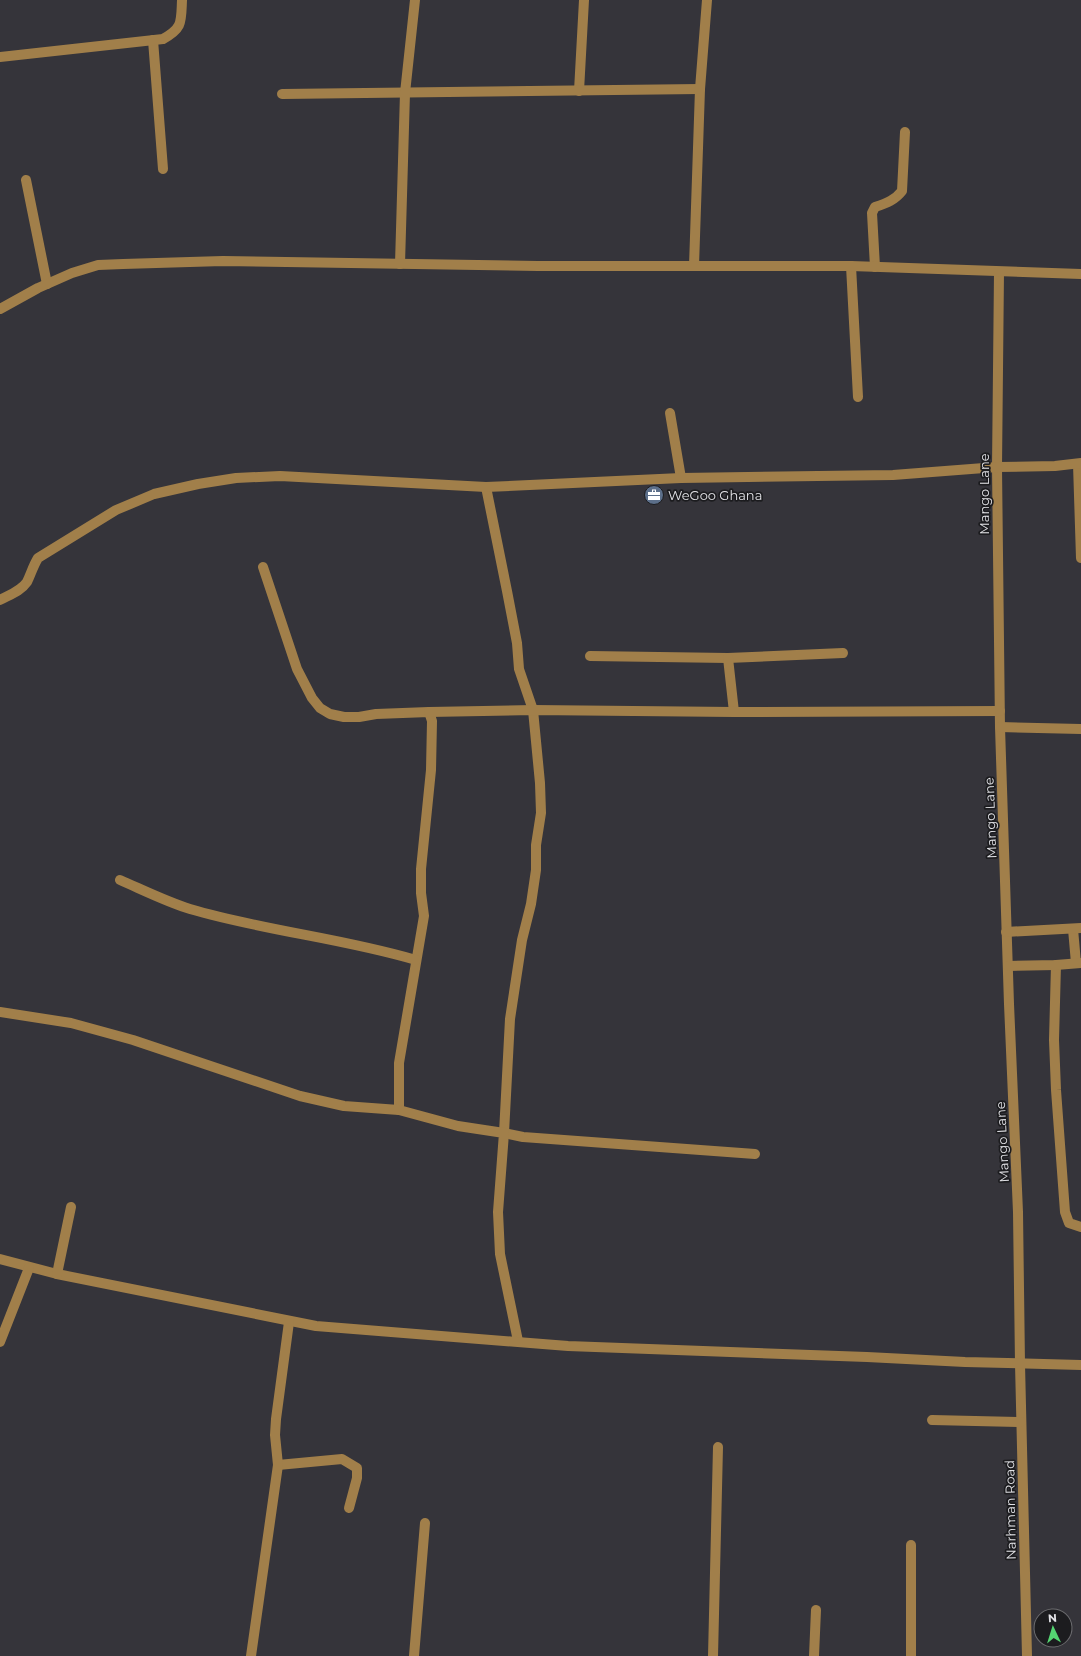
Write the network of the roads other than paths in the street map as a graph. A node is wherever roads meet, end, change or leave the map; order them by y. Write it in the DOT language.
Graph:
graph roads {
  1 [pos="182,0"];
  2 [pos="415,0"];
  3 [pos="584,0"];
  4 [pos="707,0"];
  5 [pos="153,40"];
  6 [pos="0,57"];
  7 [pos="700,89"];
  8 [pos="579,91"];
  9 [pos="405,93"];
  10 [pos="282,94"];
  11 [pos="905,132"];
  12 [pos="163,169"];
  13 [pos="26,180"];
  14 [pos="400,264"];
  15 [pos="694,266"];
  16 [pos="851,266"];
  17 [pos="874,267"];
  18 [pos="999,272"];
  19 [pos="1081,274"];
  20 [pos="47,284"];
  21 [pos="0,309"];
  22 [pos="858,397"];
  23 [pos="670,413"];
  24 [pos="1079,463"];
  25 [pos="997,467"];
  26 [pos="681,478"];
  27 [pos="486,488"];
  28 [pos="1081,558"];
  29 [pos="263,567"];
  30 [pos="0,600"];
  31 [pos="843,653"];
  32 [pos="590,656"];
  33 [pos="728,658"];
  34 [pos="533,710"];
  35 [pos="1000,711"];
  36 [pos="429,712"];
  37 [pos="734,712"];
  38 [pos="1000,728"];
  39 [pos="1081,729"];
  40 [pos="120,880"];
  41 [pos="1077,928"];
  42 [pos="1006,932"];
  43 [pos="416,960"];
  44 [pos="1078,963"];
  45 [pos="1056,965"];
  46 [pos="1008,966"];
  47 [pos="0,1012"];
  48 [pos="399,1110"];
  49 [pos="504,1133"];
  50 [pos="755,1154"];
  51 [pos="71,1207"];
  52 [pos="1081,1227"];
  53 [pos="0,1259"];
  54 [pos="29,1268"];
  55 [pos="57,1274"];
  56 [pos="289,1322"];
  57 [pos="518,1341"];
  58 [pos="0,1342"];
  59 [pos="1020,1364"];
  60 [pos="1081,1365"];
  61 [pos="932,1420"];
  62 [pos="1021,1422"];
  63 [pos="718,1447"];
  64 [pos="278,1465"];
  65 [pos="349,1508"];
  66 [pos="425,1523"];
  67 [pos="911,1545"];
  68 [pos="816,1610"];
  69 [pos="251,1656"];
  70 [pos="414,1656"];
  71 [pos="714,1656"];
  72 [pos="814,1656"];
  73 [pos="911,1656"];
  74 [pos="1027,1656"];
  1 -- 5 [label="street"];
  2 -- 9 [label="street"];
  3 -- 8 [label="street"];
  4 -- 7 [label="street"];
  5 -- 6 [label="street"];
  5 -- 12 [label="street"];
  7 -- 8 [label="street"];
  7 -- 15 [label="street"];
  8 -- 9 [label="street"];
  9 -- 10 [label="street"];
  9 -- 14 [label="street"];
  11 -- 17 [label="street"];
  13 -- 20 [label="street"];
  14 -- 15 [label="street"];
  14 -- 20 [label="street"];
  15 -- 16 [label="street"];
  16 -- 17 [label="street"];
  16 -- 22 [label="street"];
  17 -- 18 [label="street"];
  18 -- 19 [label="street"];
  18 -- 25 [label="street, Mango Lane"];
  20 -- 21 [label="street"];
  23 -- 26 [label="street"];
  24 -- 25 [label="street"];
  24 -- 28 [label="street"];
  25 -- 26 [label="street"];
  25 -- 35 [label="street, Mango Lane"];
  26 -- 27 [label="street"];
  27 -- 30 [label="street"];
  27 -- 34 [label="street"];
  29 -- 36 [label="street"];
  31 -- 33 [label="street"];
  32 -- 33 [label="street"];
  33 -- 37 [label="street"];
  34 -- 36 [label="street"];
  34 -- 37 [label="street"];
  34 -- 49 [label="street"];
  35 -- 37 [label="street"];
  35 -- 38 [label="street, Mango Lane"];
  36 -- 43 [label="street"];
  38 -- 39 [label="street"];
  38 -- 42 [label="street, Mango Lane"];
  40 -- 43 [label="street"];
  41 -- 42 [label="street"];
  41 -- 44 [label="street"];
  42 -- 46 [label="street, Mango Lane"];
  43 -- 48 [label="street"];
  44 -- 45 [label="street"];
  45 -- 46 [label="street"];
  45 -- 52 [label="street"];
  46 -- 59 [label="street, Mango Lane"];
  47 -- 48 [label="street"];
  48 -- 49 [label="street"];
  49 -- 50 [label="street"];
  49 -- 57 [label="street"];
  51 -- 55 [label="street"];
  53 -- 54 [label="street"];
  54 -- 55 [label="street"];
  54 -- 58 [label="street"];
  55 -- 56 [label="street"];
  56 -- 57 [label="street"];
  56 -- 64 [label="street"];
  57 -- 59 [label="street"];
  59 -- 60 [label="street"];
  59 -- 62 [label="street, Narhman Road"];
  61 -- 62 [label="street"];
  62 -- 74 [label="street, Narhman Road"];
  63 -- 71 [label="street"];
  64 -- 65 [label="street"];
  64 -- 69 [label="street"];
  66 -- 70 [label="street"];
  67 -- 73 [label="street"];
  68 -- 72 [label="street"];
}
